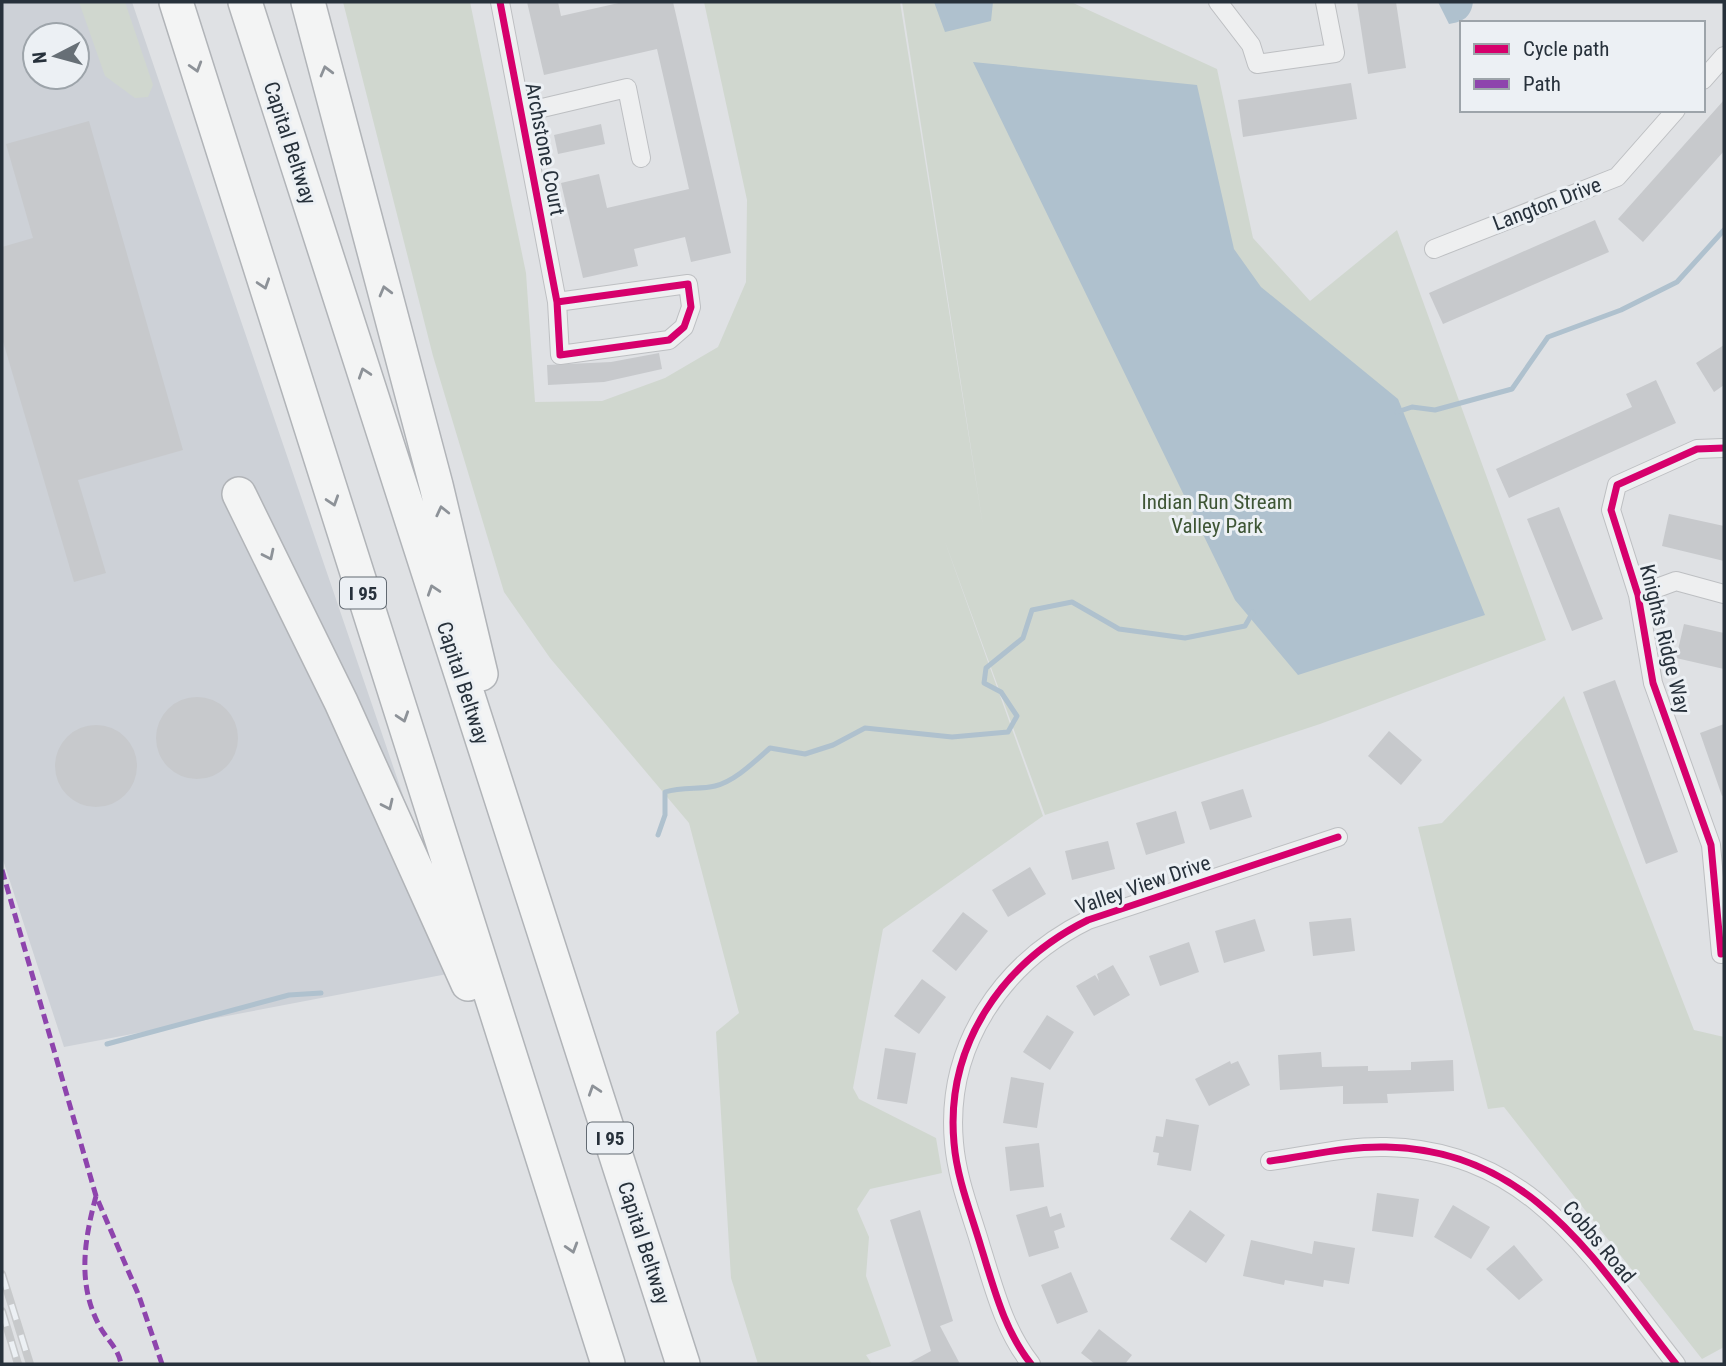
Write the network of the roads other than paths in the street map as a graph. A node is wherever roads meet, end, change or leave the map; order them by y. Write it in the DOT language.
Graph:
graph roads {
  1 [pos="176,2"];
  2 [pos="244,2"];
  3 [pos="308,2"];
  4 [pos="500,2"];
  5 [pos="1218,2"];
  6 [pos="1325,2"];
  7 [pos="1724,56"];
  8 [pos="1705,78"];
  9 [pos="1674,112"];
  10 [pos="521,113"];
  11 [pos="641,158"];
  12 [pos="1434,249"];
  13 [pos="556,302"];
  14 [pos="1724,448"];
  15 [pos="239,494"];
  16 [pos="1724,594"];
  17 [pos="1638,595"];
  18 [pos="1338,837"];
  19 [pos="537,911"];
  20 [pos="1721,954"];
  21 [pos="1270,1161"];
  22 [pos="552,1183"];
  23 [pos="608,1364"];
  24 [pos="683,1364"];
  25 [pos="1031,1364"];
  26 [pos="1676,1364"];
  1 -- 22 [label="highway, I 95, one-way"];
  19 -- 2 [label="highway, Capital Beltway / I 95, one-way"];
  19 -- 3 [label="highway, one-way"];
  4 -- 10 [label="street, Archstone Court"];
  5 -- 6 [label="street"];
  7 -- 8 [label="street"];
  9 -- 12 [label="street, Langton Drive"];
  10 -- 11 [label="street"];
  10 -- 13 [label="street, Archstone Court"];
  13 -- 13 [label="street, Archstone Court"];
  14 -- 17 [label="street, Knights Ridge Way"];
  15 -- 22 [label="highway, one-way"];
  16 -- 17 [label="street"];
  17 -- 20 [label="street, Knights Ridge Way"];
  18 -- 25 [label="street, Valley View Drive"];
  24 -- 19 [label="highway, Capital Beltway / I 95, one-way"];
  21 -- 26 [label="street, Cobbs Road"];
  22 -- 23 [label="highway, I 95, one-way"];
}
